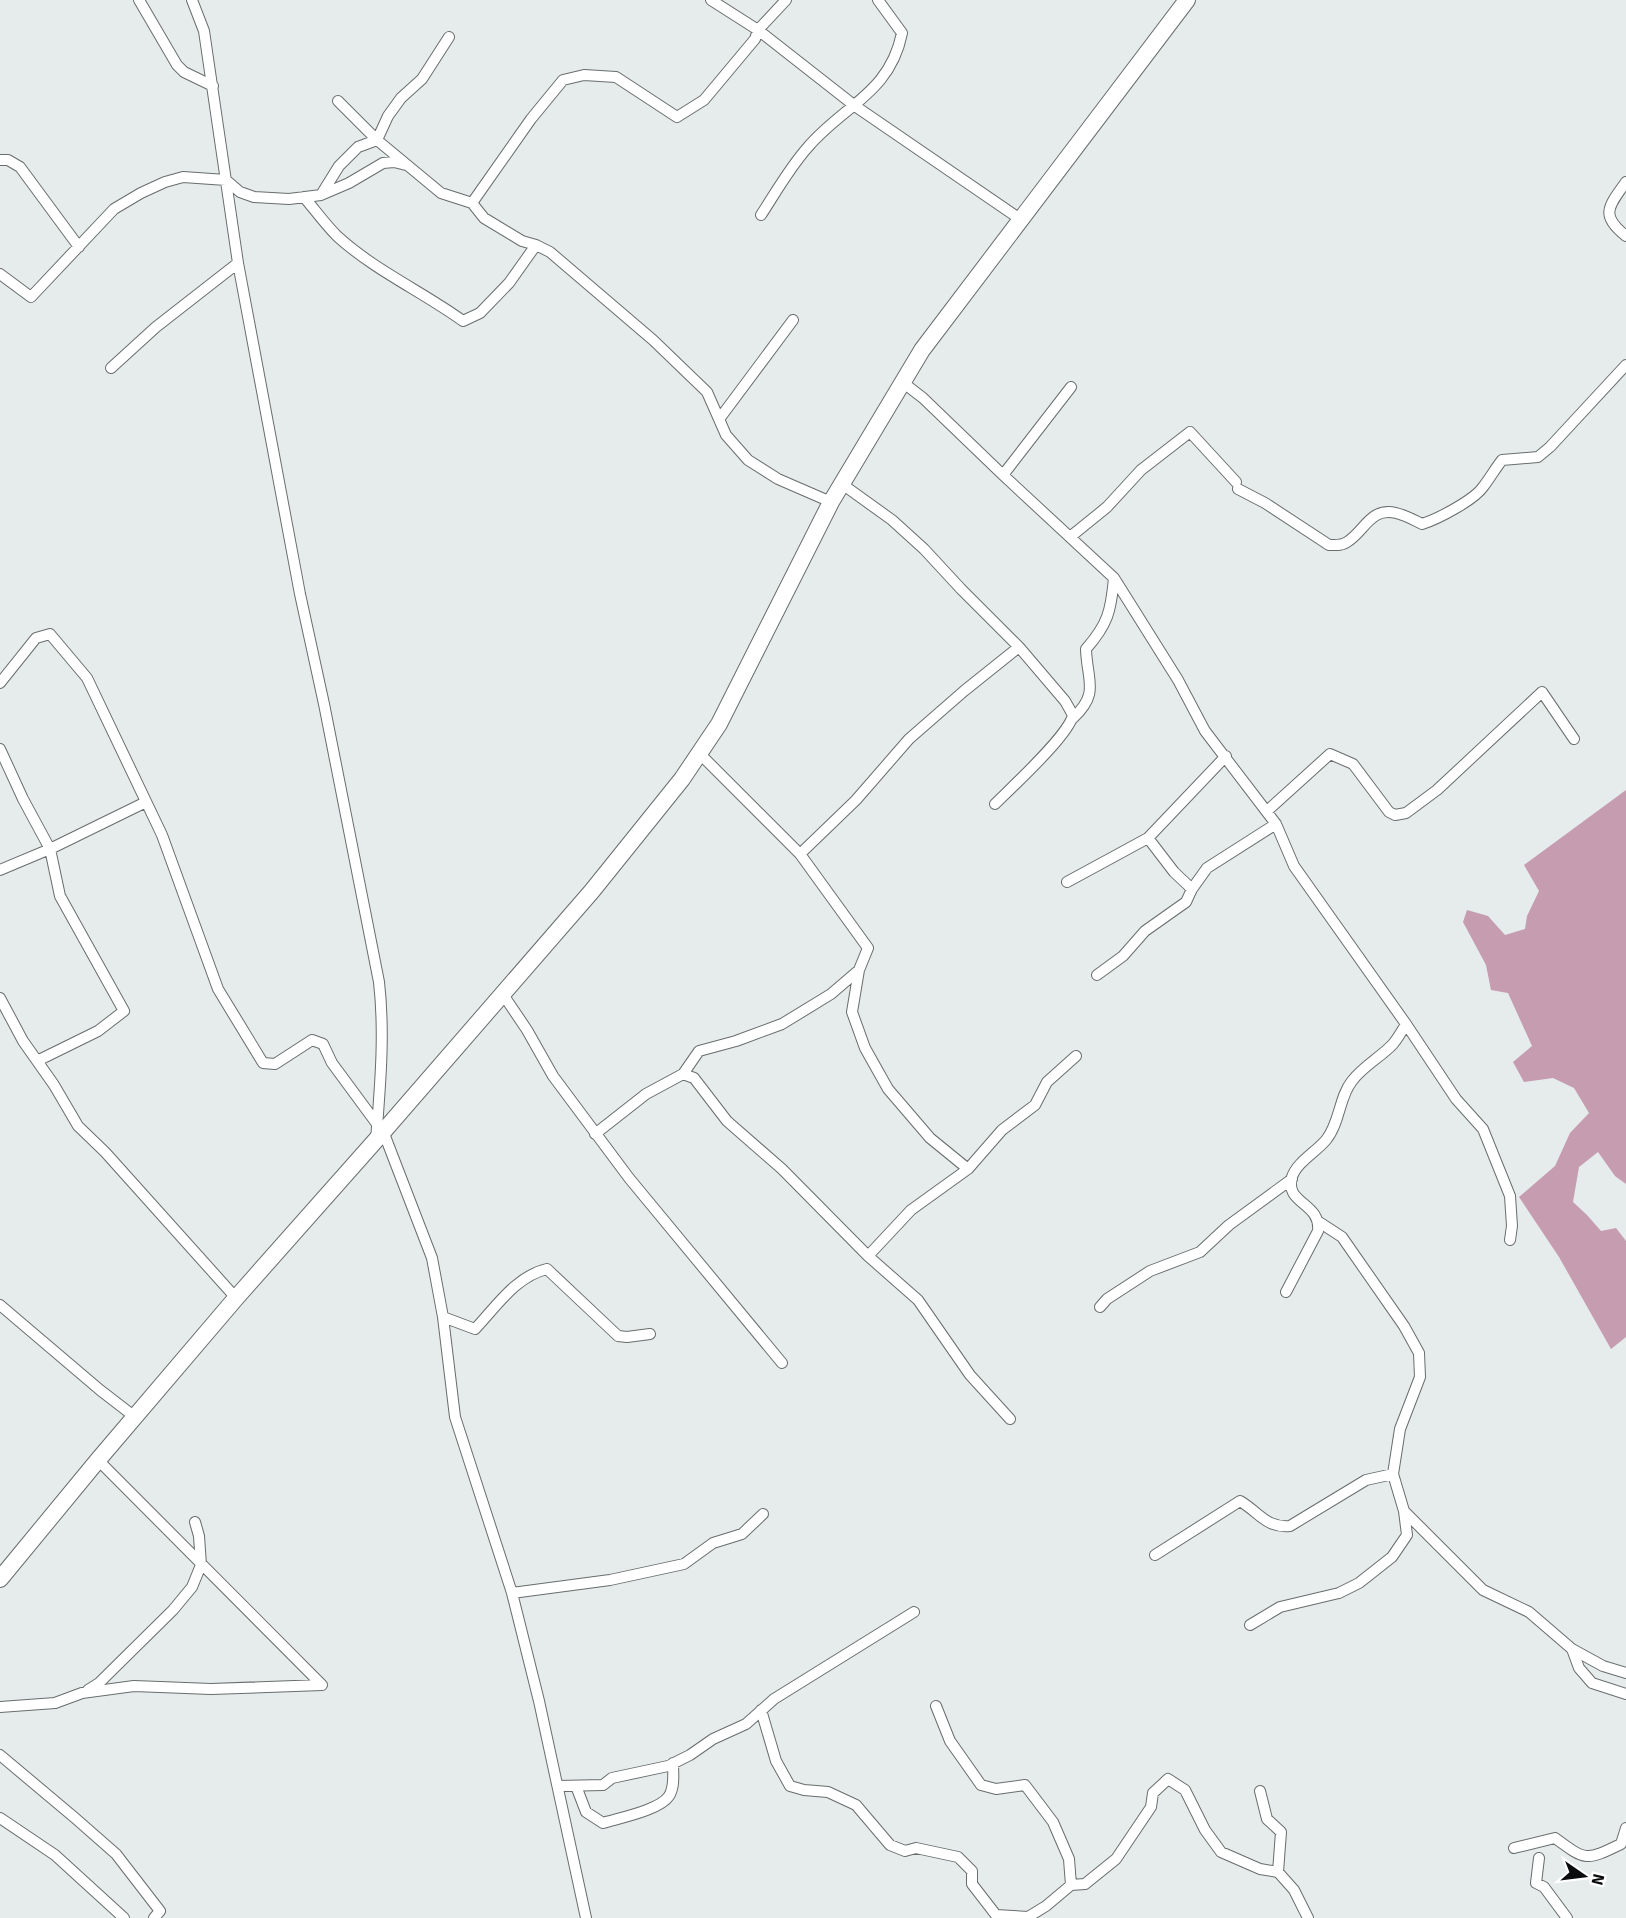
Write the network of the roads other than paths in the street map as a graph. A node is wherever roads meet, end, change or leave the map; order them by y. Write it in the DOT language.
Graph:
graph roads {
  1 [pos="139,0"];
  2 [pos="192,0"];
  3 [pos="711,0"];
  4 [pos="786,0"];
  5 [pos="878,0"];
  6 [pos="1187,0"];
  7 [pos="758,30"];
  8 [pos="449,37"];
  9 [pos="213,86"];
  10 [pos="338,101"];
  11 [pos="855,105"];
  12 [pos="377,140"];
  13 [pos="0,160"];
  14 [pos="406,165"];
  15 [pos="226,180"];
  16 [pos="1626,183"];
  17 [pos="321,195"];
  18 [pos="304,197"];
  19 [pos="472,203"];
  20 [pos="761,215"];
  21 [pos="1020,219"];
  22 [pos="1626,236"];
  23 [pos="536,245"];
  24 [pos="79,247"];
  25 [pos="238,263"];
  26 [pos="0,274"];
  27 [pos="793,320"];
  28 [pos="1626,365"];
  29 [pos="111,368"];
  30 [pos="902,381"];
  31 [pos="1071,387"];
  32 [pos="720,418"];
  33 [pos="1002,475"];
  34 [pos="842,484"];
  35 [pos="831,502"];
  36 [pos="1070,537"];
  37 [pos="1114,578"];
  38 [pos="1019,647"];
  39 [pos="0,683"];
  40 [pos="1073,718"];
  41 [pos="1574,740"];
  42 [pos="0,749"];
  43 [pos="699,753"];
  44 [pos="1226,756"];
  45 [pos="147,802"];
  46 [pos="995,804"];
  47 [pos="1267,811"];
  48 [pos="1276,824"];
  49 [pos="1148,838"];
  50 [pos="50,849"];
  51 [pos="801,854"];
  52 [pos="0,870"];
  53 [pos="1067,882"];
  54 [pos="1192,889"];
  55 [pos="859,970"];
  56 [pos="1097,975"];
  57 [pos="502,993"];
  58 [pos="0,998"];
  59 [pos="1406,1024"];
  60 [pos="1076,1056"];
  61 [pos="38,1061"];
  62 [pos="683,1074"];
  63 [pos="379,1132"];
  64 [pos="596,1134"];
  65 [pos="968,1169"];
  66 [pos="1292,1179"];
  67 [pos="1319,1221"];
  68 [pos="1510,1240"];
  69 [pos="868,1256"];
  70 [pos="1286,1292"];
  71 [pos="236,1298"];
  72 [pos="0,1305"];
  73 [pos="1100,1307"];
  74 [pos="442,1317"];
  75 [pos="650,1334"];
  76 [pos="782,1362"];
  77 [pos="135,1417"];
  78 [pos="1010,1419"];
  79 [pos="98,1460"];
  80 [pos="1393,1474"];
  81 [pos="1404,1511"];
  82 [pos="763,1514"];
  83 [pos="195,1522"];
  84 [pos="1155,1555"];
  85 [pos="201,1565"];
  86 [pos="0,1579"];
  87 [pos="512,1593"];
  88 [pos="915,1612"];
  89 [pos="1250,1625"];
  90 [pos="1572,1649"];
  91 [pos="1626,1673"];
  92 [pos="82,1693"];
  93 [pos="1626,1694"];
  94 [pos="936,1706"];
  95 [pos="0,1707"];
  96 [pos="761,1710"];
  97 [pos="0,1755"];
  98 [pos="673,1763"];
  99 [pos="558,1786"];
  100 [pos="576,1786"];
  101 [pos="1260,1791"];
  102 [pos="0,1818"];
  103 [pos="1626,1828"];
  104 [pos="1514,1848"];
  105 [pos="1623,1849"];
  106 [pos="1539,1858"];
  107 [pos="1278,1872"];
  108 [pos="1071,1885"];
  109 [pos="997,1917"];
  110 [pos="124,1918"];
  111 [pos="154,1918"];
  112 [pos="586,1918"];
  113 [pos="1308,1918"];
  114 [pos="1567,1918"];
  1 -- 9 [label="street"];
  2 -- 9 [label="street"];
  3 -- 7 [label="street"];
  4 -- 7 [label="street"];
  5 -- 11 [label="street"];
  6 -- 21 [label="main road"];
  7 -- 11 [label="street"];
  7 -- 19 [label="street"];
  8 -- 12 [label="street"];
  9 -- 15 [label="street"];
  10 -- 12 [label="street"];
  11 -- 20 [label="street"];
  11 -- 21 [label="street"];
  12 -- 14 [label="street"];
  12 -- 17 [label="street"];
  13 -- 24 [label="street"];
  14 -- 17 [label="street"];
  14 -- 19 [label="street"];
  15 -- 18 [label="street"];
  15 -- 24 [label="street"];
  15 -- 25 [label="street"];
  16 -- 22 [label="street"];
  17 -- 18 [label="street"];
  18 -- 23 [label="street"];
  19 -- 23 [label="street"];
  21 -- 30 [label="main road"];
  23 -- 32 [label="street"];
  24 -- 26 [label="street"];
  25 -- 29 [label="street"];
  25 -- 63 [label="street"];
  27 -- 32 [label="street"];
  28 -- 36 [label="street"];
  30 -- 33 [label="street"];
  30 -- 34 [label="main road"];
  31 -- 33 [label="street"];
  32 -- 35 [label="street"];
  33 -- 36 [label="street"];
  34 -- 35 [label="main road"];
  34 -- 38 [label="street"];
  35 -- 43 [label="main road"];
  36 -- 37 [label="street"];
  37 -- 40 [label="street"];
  37 -- 44 [label="street"];
  38 -- 40 [label="street"];
  38 -- 51 [label="street"];
  39 -- 45 [label="street"];
  40 -- 46 [label="street"];
  41 -- 47 [label="street"];
  42 -- 50 [label="street"];
  43 -- 51 [label="street"];
  43 -- 57 [label="main road"];
  44 -- 47 [label="street"];
  44 -- 49 [label="street"];
  45 -- 50 [label="street"];
  45 -- 63 [label="street"];
  47 -- 48 [label="street"];
  48 -- 54 [label="street"];
  48 -- 59 [label="street"];
  49 -- 53 [label="street"];
  49 -- 54 [label="street"];
  50 -- 52 [label="street"];
  50 -- 61 [label="street"];
  51 -- 55 [label="street"];
  54 -- 56 [label="street"];
  55 -- 62 [label="street"];
  55 -- 65 [label="street"];
  57 -- 63 [label="main road"];
  57 -- 64 [label="street"];
  58 -- 61 [label="street"];
  59 -- 66 [label="street"];
  59 -- 68 [label="street"];
  60 -- 65 [label="street"];
  61 -- 71 [label="street"];
  62 -- 64 [label="street"];
  62 -- 69 [label="street"];
  63 -- 71 [label="main road"];
  63 -- 74 [label="street"];
  64 -- 76 [label="street"];
  65 -- 69 [label="street"];
  66 -- 67 [label="street"];
  66 -- 73 [label="street"];
  67 -- 70 [label="street"];
  67 -- 80 [label="street"];
  69 -- 78 [label="street"];
  71 -- 77 [label="main road"];
  72 -- 77 [label="street"];
  74 -- 75 [label="street"];
  74 -- 87 [label="street"];
  77 -- 79 [label="main road"];
  79 -- 85 [label="street"];
  79 -- 86 [label="main road"];
  80 -- 81 [label="street"];
  80 -- 84 [label="street"];
  81 -- 89 [label="street"];
  81 -- 90 [label="street"];
  82 -- 87 [label="street"];
  83 -- 85 [label="street"];
  85 -- 92 [label="street"];
  85 -- 92 [label="street"];
  87 -- 99 [label="street"];
  88 -- 96 [label="street"];
  90 -- 91 [label="street"];
  90 -- 93 [label="street"];
  92 -- 95 [label="street"];
  94 -- 108 [label="street"];
  96 -- 98 [label="street"];
  96 -- 109 [label="street"];
  97 -- 111 [label="street"];
  98 -- 100 [label="street"];
  98 -- 100 [label="street"];
  99 -- 100 [label="street"];
  99 -- 112 [label="street"];
  101 -- 107 [label="street"];
  102 -- 110 [label="street"];
  103 -- 105 [label="street"];
  104 -- 105 [label="street"];
  106 -- 114 [label="street"];
  107 -- 108 [label="street"];
  107 -- 113 [label="street"];
  108 -- 109 [label="street"];
}
